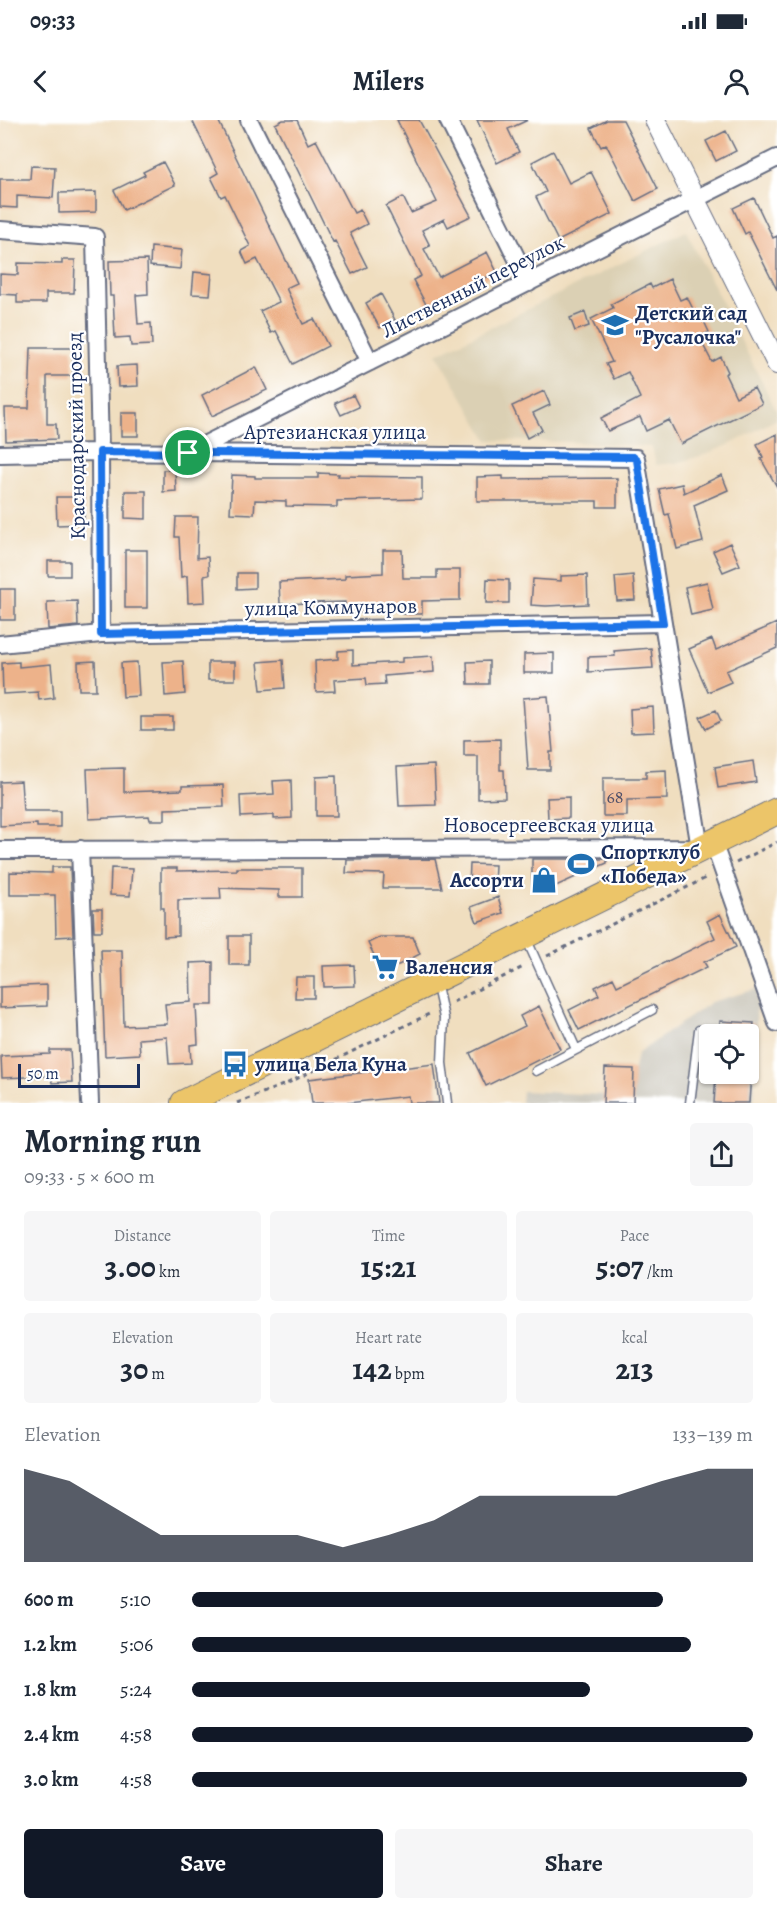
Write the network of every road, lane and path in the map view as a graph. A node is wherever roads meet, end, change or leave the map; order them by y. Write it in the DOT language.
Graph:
graph roads {
  1 [pos="249,120"];
  2 [pos="448,120"];
  3 [pos="655,120"];
  4 [pos="777,158"];
  5 [pos="694,200"];
  6 [pos="0,230"];
  7 [pos="529,284"];
  8 [pos="370,362"];
  9 [pos="777,364"];
  10 [pos="100,452"];
  11 [pos="188,453"];
  12 [pos="0,454"];
  13 [pos="663,623"];
  14 [pos="101,634"];
  15 [pos="0,644"];
  16 [pos="777,811"];
  17 [pos="777,842"];
  18 [pos="706,845"];
  19 [pos="80,849"];
  20 [pos="0,850"];
  21 [pos="722,870"];
  22 [pos="525,935"];
  23 [pos="536,961"];
  24 [pos="435,979"];
  25 [pos="442,1007"];
  26 [pos="652,1010"];
  27 [pos="777,1023"];
  28 [pos="699,1030"];
  29 [pos="576,1049"];
  30 [pos="536,1071"];
  31 [pos="90,1103"];
  32 [pos="184,1103"];
  33 [pos="237,1103"];
  34 [pos="447,1103"];
  35 [pos="690,1103"];
  1 -- 8 [label="street"];
  2 -- 7 [label="street"];
  3 -- 5 [label="street"];
  4 -- 5 [label="street, Лиственный переулок"];
  5 -- 7 [label="street, Лиственный переулок"];
  5 -- 9 [label="street"];
  6 -- 10 [label="street, Краснодарский проезд"];
  7 -- 8 [label="street, Лиственный переулок"];
  8 -- 11 [label="street, Лиственный переулок"];
  10 -- 11 [label="street, Артезианская улица"];
  10 -- 12 [label="street, Артезианская улица"];
  10 -- 14 [label="street, Краснодарский проезд"];
  11 -- 13 [label="street, Артезианская улица"];
  13 -- 14 [label="street, улица Коммунаров"];
  13 -- 18 [label="street"];
  14 -- 15 [label="street, улица Коммунаров"];
  16 -- 18 [label="main road"];
  17 -- 21 [label="path"];
  18 -- 19 [label="street, Новосергеевская улица"];
  18 -- 21 [label="street"];
  18 -- 22 [label="main road"];
  19 -- 20 [label="street, Новосергеевская улица"];
  19 -- 31 [label="street"];
  21 -- 23 [label="path"];
  21 -- 27 [label="street"];
  22 -- 23 [label="lane"];
  22 -- 24 [label="main road"];
  23 -- 25 [label="path"];
  23 -- 29 [label="lane"];
  24 -- 25 [label="lane"];
  24 -- 32 [label="main road"];
  25 -- 33 [label="path"];
  25 -- 34 [label="lane"];
  26 -- 29 [label="lane"];
  28 -- 35 [label="lane"];
  29 -- 30 [label="lane"];
}
